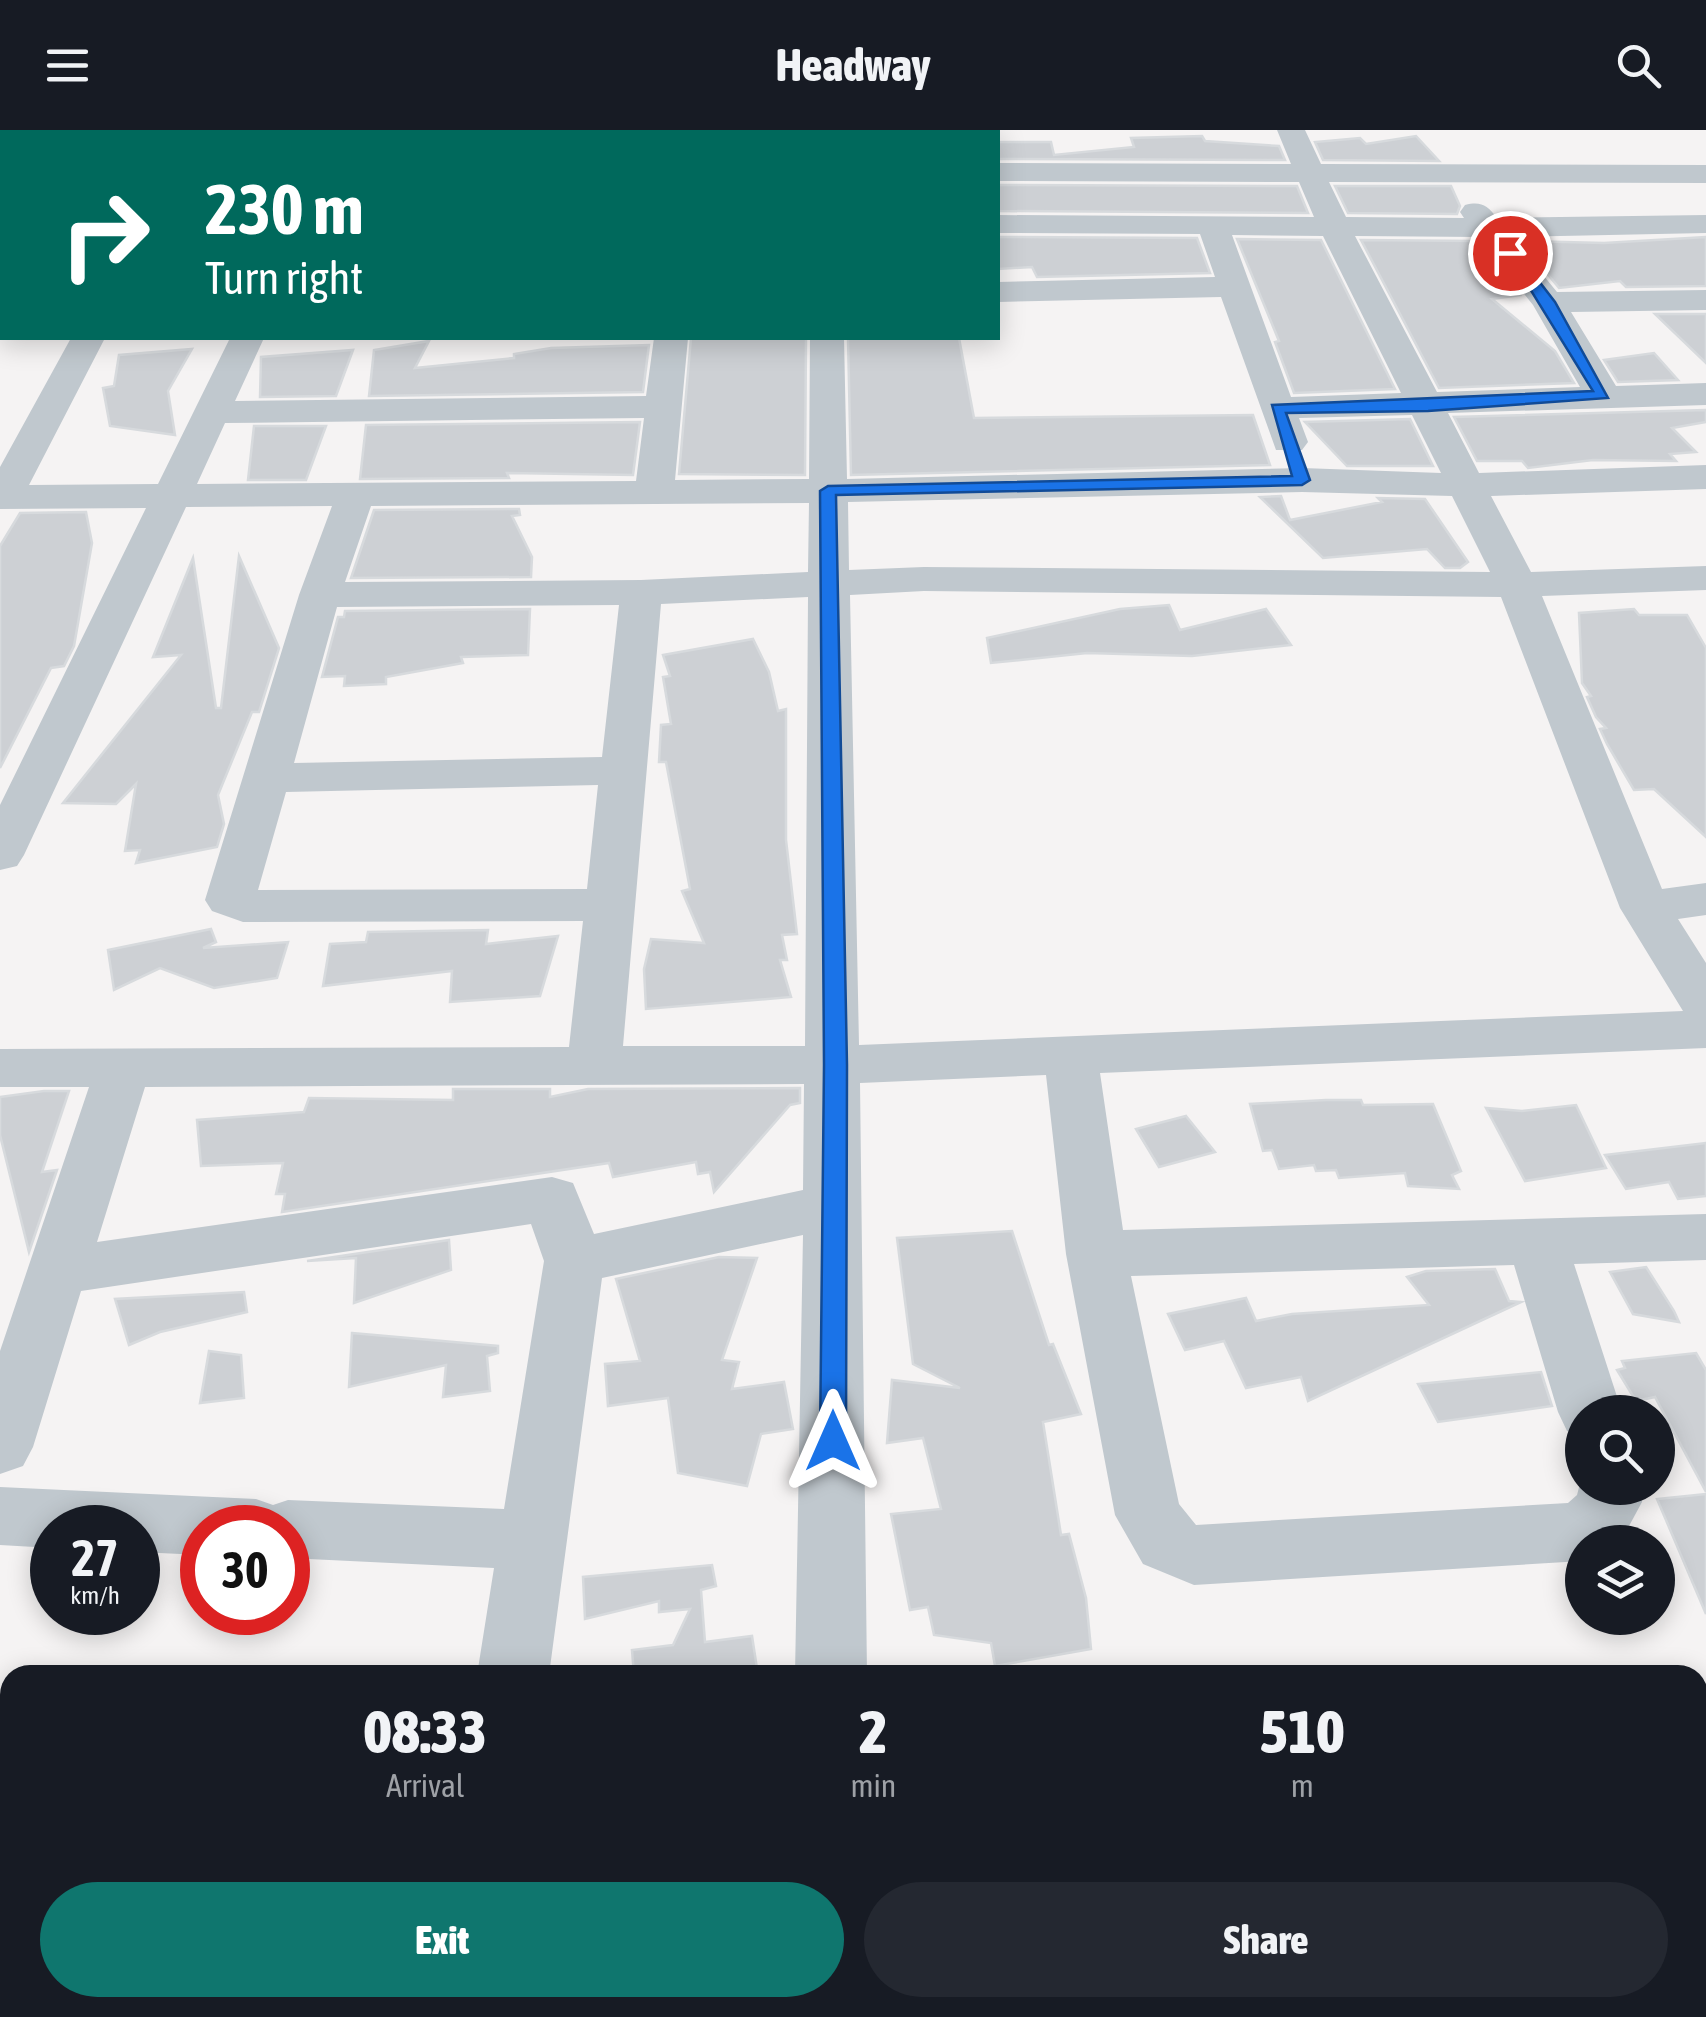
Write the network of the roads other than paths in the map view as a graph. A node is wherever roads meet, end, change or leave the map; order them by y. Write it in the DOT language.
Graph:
graph roads {
  1 [pos="1291,130"];
  2 [pos="1000,172"];
  3 [pos="1308,173"];
  4 [pos="1440,173"];
  5 [pos="1706,174"];
  6 [pos="1000,224"];
  7 [pos="1212,224"];
  8 [pos="1333,224"];
  9 [pos="1706,224"];
  10 [pos="1492,228"];
  11 [pos="1234,287"];
  12 [pos="1000,292"];
  13 [pos="1706,300"];
  14 [pos="1548,302"];
  15 [pos="87,340"];
  16 [pos="245,340"];
  17 [pos="671,340"];
  18 [pos="827,340"];
  19 [pos="1706,394"];
  20 [pos="1602,395"];
  21 [pos="1428,406"];
  22 [pos="664,407"];
  23 [pos="1277,408"];
  24 [pos="211,412"];
  25 [pos="1706,476"];
  26 [pos="1302,480"];
  27 [pos="1469,484"];
  28 [pos="828,491"];
  29 [pos="654,492"];
  30 [pos="356,494"];
  31 [pos="2,496"];
  32 [pos="171,496"];
  33 [pos="1706,579"];
  34 [pos="826,581"];
  35 [pos="1517,585"];
  36 [pos="642,592"];
  37 [pos="320,595"];
  38 [pos="624,770"];
  39 [pos="265,778"];
  40 [pos="0,855"];
  41 [pos="1706,899"];
  42 [pos="610,905"];
  43 [pos="1645,908"];
  44 [pos="1706,1005"];
  45 [pos="1706,1029"];
  46 [pos="1071,1058"];
  47 [pos="594,1065"];
  48 [pos="835,1065"];
  49 [pos="124,1066"];
  50 [pos="0,1068"];
  51 [pos="835,1206"];
  52 [pos="1706,1237"];
  53 [pos="1537,1242"];
  54 [pos="1096,1254"];
  55 [pos="574,1261"];
  56 [pos="58,1272"];
  57 [pos="1585,1395"];
  58 [pos="0,1447"];
  59 [pos="1608,1505"];
  60 [pos="0,1516"];
  61 [pos="180,1524"];
  62 [pos="310,1530"];
  63 [pos="532,1540"];
  64 [pos="514,1665"];
  65 [pos="831,1665"];
  1 -- 3 [label="street"];
  2 -- 3 [label="street"];
  3 -- 4 [label="street"];
  3 -- 8 [label="street"];
  4 -- 5 [label="street"];
  4 -- 10 [label="street"];
  6 -- 7 [label="street"];
  7 -- 8 [label="street"];
  7 -- 11 [label="street"];
  8 -- 10 [label="street"];
  8 -- 21 [label="street"];
  9 -- 10 [label="street"];
  10 -- 14 [label="street"];
  11 -- 12 [label="street"];
  11 -- 23 [label="street"];
  13 -- 14 [label="street"];
  14 -- 20 [label="street"];
  15 -- 31 [label="street"];
  16 -- 24 [label="street"];
  17 -- 22 [label="street"];
  18 -- 28 [label="street"];
  19 -- 20 [label="street"];
  20 -- 21 [label="street"];
  21 -- 23 [label="street"];
  21 -- 27 [label="street"];
  22 -- 24 [label="street"];
  22 -- 29 [label="street"];
  23 -- 26 [label="street"];
  24 -- 32 [label="street"];
  25 -- 27 [label="street"];
  26 -- 27 [label="street"];
  26 -- 28 [label="street"];
  27 -- 35 [label="street"];
  28 -- 29 [label="street"];
  28 -- 34 [label="street"];
  29 -- 30 [label="street"];
  30 -- 32 [label="street"];
  30 -- 37 [label="street"];
  31 -- 32 [label="street"];
  32 -- 40 [label="street"];
  33 -- 35 [label="street"];
  34 -- 35 [label="street"];
  34 -- 36 [label="street"];
  34 -- 48 [label="street"];
  35 -- 43 [label="street"];
  36 -- 37 [label="street"];
  36 -- 38 [label="street"];
  37 -- 39 [label="street"];
  38 -- 39 [label="street"];
  38 -- 42 [label="street"];
  39 -- 42 [label="street"];
  41 -- 43 [label="street"];
  42 -- 47 [label="street"];
  43 -- 44 [label="street"];
  45 -- 46 [label="street"];
  46 -- 48 [label="street"];
  46 -- 54 [label="street"];
  47 -- 48 [label="street"];
  47 -- 49 [label="street"];
  48 -- 51 [label="street"];
  49 -- 50 [label="street"];
  49 -- 56 [label="street"];
  51 -- 55 [label="street"];
  51 -- 65 [label="street"];
  52 -- 53 [label="street"];
  53 -- 54 [label="street"];
  53 -- 57 [label="street"];
  54 -- 59 [label="street"];
  55 -- 56 [label="street"];
  55 -- 63 [label="street"];
  56 -- 58 [label="street"];
  60 -- 61 [label="street"];
  62 -- 63 [label="street"];
  63 -- 64 [label="street"];
}
